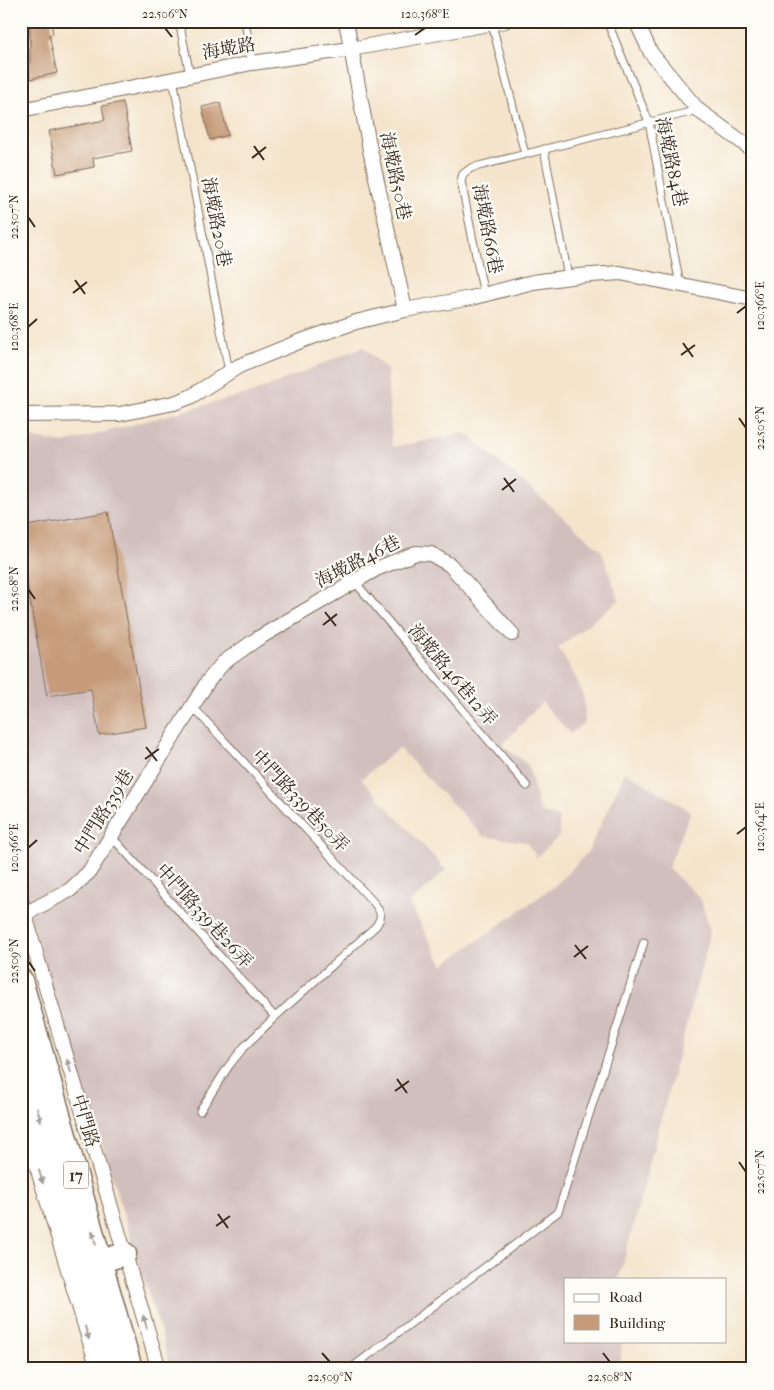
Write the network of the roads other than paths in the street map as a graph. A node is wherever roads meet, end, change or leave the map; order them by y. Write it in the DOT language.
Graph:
graph roads {
  1 [pos="179,21"];
  2 [pos="244,21"];
  3 [pos="346,21"];
  4 [pos="607,21"];
  5 [pos="636,21"];
  6 [pos="498,23"];
  7 [pos="351,49"];
  8 [pos="252,63"];
  9 [pos="190,75"];
  10 [pos="173,78"];
  11 [pos="21,110"];
  12 [pos="698,110"];
  13 [pos="649,122"];
  14 [pos="544,149"];
  15 [pos="753,150"];
  16 [pos="525,154"];
  17 [pos="568,278"];
  18 [pos="680,285"];
  19 [pos="484,295"];
  20 [pos="753,298"];
  21 [pos="405,310"];
  22 [pos="229,372"];
  23 [pos="21,415"];
  24 [pos="355,582"];
  25 [pos="512,634"];
  26 [pos="257,639"];
  27 [pos="192,706"];
  28 [pos="528,786"];
  29 [pos="111,835"];
  30 [pos="21,901"];
  31 [pos="23,915"];
  32 [pos="644,942"];
  33 [pos="21,980"];
  34 [pos="275,1017"];
  35 [pos="21,1051"];
  36 [pos="200,1111"];
  37 [pos="21,1114"];
  38 [pos="104,1183"];
  39 [pos="68,1209"];
  40 [pos="125,1254"];
  41 [pos="100,1261"];
  42 [pos="98,1369"];
  43 [pos="110,1369"];
  44 [pos="131,1369"];
  45 [pos="159,1369"];
  46 [pos="350,1369"];
  1 -- 9 [label="lane"];
  2 -- 8 [label="lane"];
  3 -- 7 [label="street, 海墘路50巷"];
  4 -- 13 [label="lane, 海墘路84巷"];
  5 -- 12 [label="street"];
  6 -- 7 [label="street, 海墘路"];
  6 -- 16 [label="lane"];
  7 -- 8 [label="street, 海墘路"];
  7 -- 21 [label="street, 海墘路50巷"];
  8 -- 9 [label="street, 海墘路"];
  9 -- 10 [label="street, 海墘路"];
  10 -- 11 [label="street, 海墘路"];
  10 -- 22 [label="lane, 海墘路20巷"];
  12 -- 13 [label="lane, 海墘路66巷"];
  12 -- 15 [label="street"];
  13 -- 14 [label="lane, 海墘路66巷"];
  13 -- 18 [label="lane, 海墘路84巷"];
  14 -- 16 [label="lane, 海墘路66巷"];
  14 -- 17 [label="lane"];
  16 -- 19 [label="lane, 海墘路66巷"];
  17 -- 18 [label="street"];
  17 -- 19 [label="street"];
  18 -- 20 [label="street"];
  19 -- 21 [label="street"];
  21 -- 22 [label="street"];
  22 -- 23 [label="street"];
  24 -- 25 [label="street, 海墘路46巷"];
  24 -- 26 [label="street, 海墘路46巷"];
  24 -- 28 [label="lane, 海墘路46巷12弄"];
  26 -- 27 [label="street, 中門路339巷"];
  27 -- 29 [label="street, 中門路339巷"];
  27 -- 34 [label="lane, 中門路339巷50弄"];
  29 -- 31 [label="street, 中門路339巷"];
  29 -- 34 [label="lane, 中門路339巷26弄"];
  30 -- 31 [label="street, 中門路"];
  38 -- 31 [label="street, 中門路, one-way"];
  32 -- 46 [label="lane"];
  33 -- 39 [label="main road, 中門路 / 17"];
  34 -- 36 [label="lane"];
  35 -- 39 [label="main road, 中門路 / 17, one-way"];
  37 -- 39 [label="street, 中門路, one-way"];
  38 -- 39 [label="street"];
  38 -- 40 [label="street, 中門路"];
  41 -- 39 [label="main road, 中門路 / 17, one-way"];
  39 -- 42 [label="street, 中門路, one-way"];
  39 -- 43 [label="main road, 中門路 / 17"];
  40 -- 41 [label="main road"];
  45 -- 40 [label="street, 中門路, one-way"];
  41 -- 44 [label="main road, 中門路 / 17"];
}
